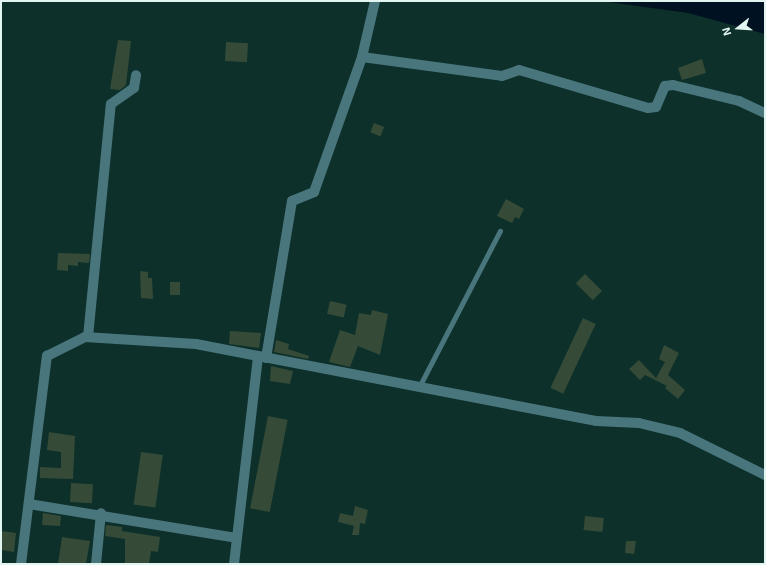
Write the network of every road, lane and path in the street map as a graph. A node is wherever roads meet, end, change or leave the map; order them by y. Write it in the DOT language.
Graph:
graph roads {
  1 [pos="375,1"];
  2 [pos="362,57"];
  3 [pos="136,75"];
  4 [pos="765,113"];
  5 [pos="500,231"];
  6 [pos="88,337"];
  7 [pos="262,357"];
  8 [pos="419,387"];
  9 [pos="765,475"];
  10 [pos="29,504"];
  11 [pos="101,513"];
  12 [pos="236,538"];
  13 [pos="21,564"];
  14 [pos="96,564"];
  15 [pos="234,564"];
  1 -- 2 [label="street"];
  2 -- 4 [label="street"];
  2 -- 7 [label="street"];
  3 -- 6 [label="street"];
  5 -- 8 [label="lane"];
  6 -- 7 [label="street"];
  6 -- 10 [label="street"];
  7 -- 8 [label="street"];
  7 -- 12 [label="street"];
  8 -- 9 [label="street"];
  10 -- 11 [label="street"];
  10 -- 13 [label="street"];
  11 -- 12 [label="street"];
  11 -- 14 [label="street"];
  12 -- 15 [label="street"];
}
